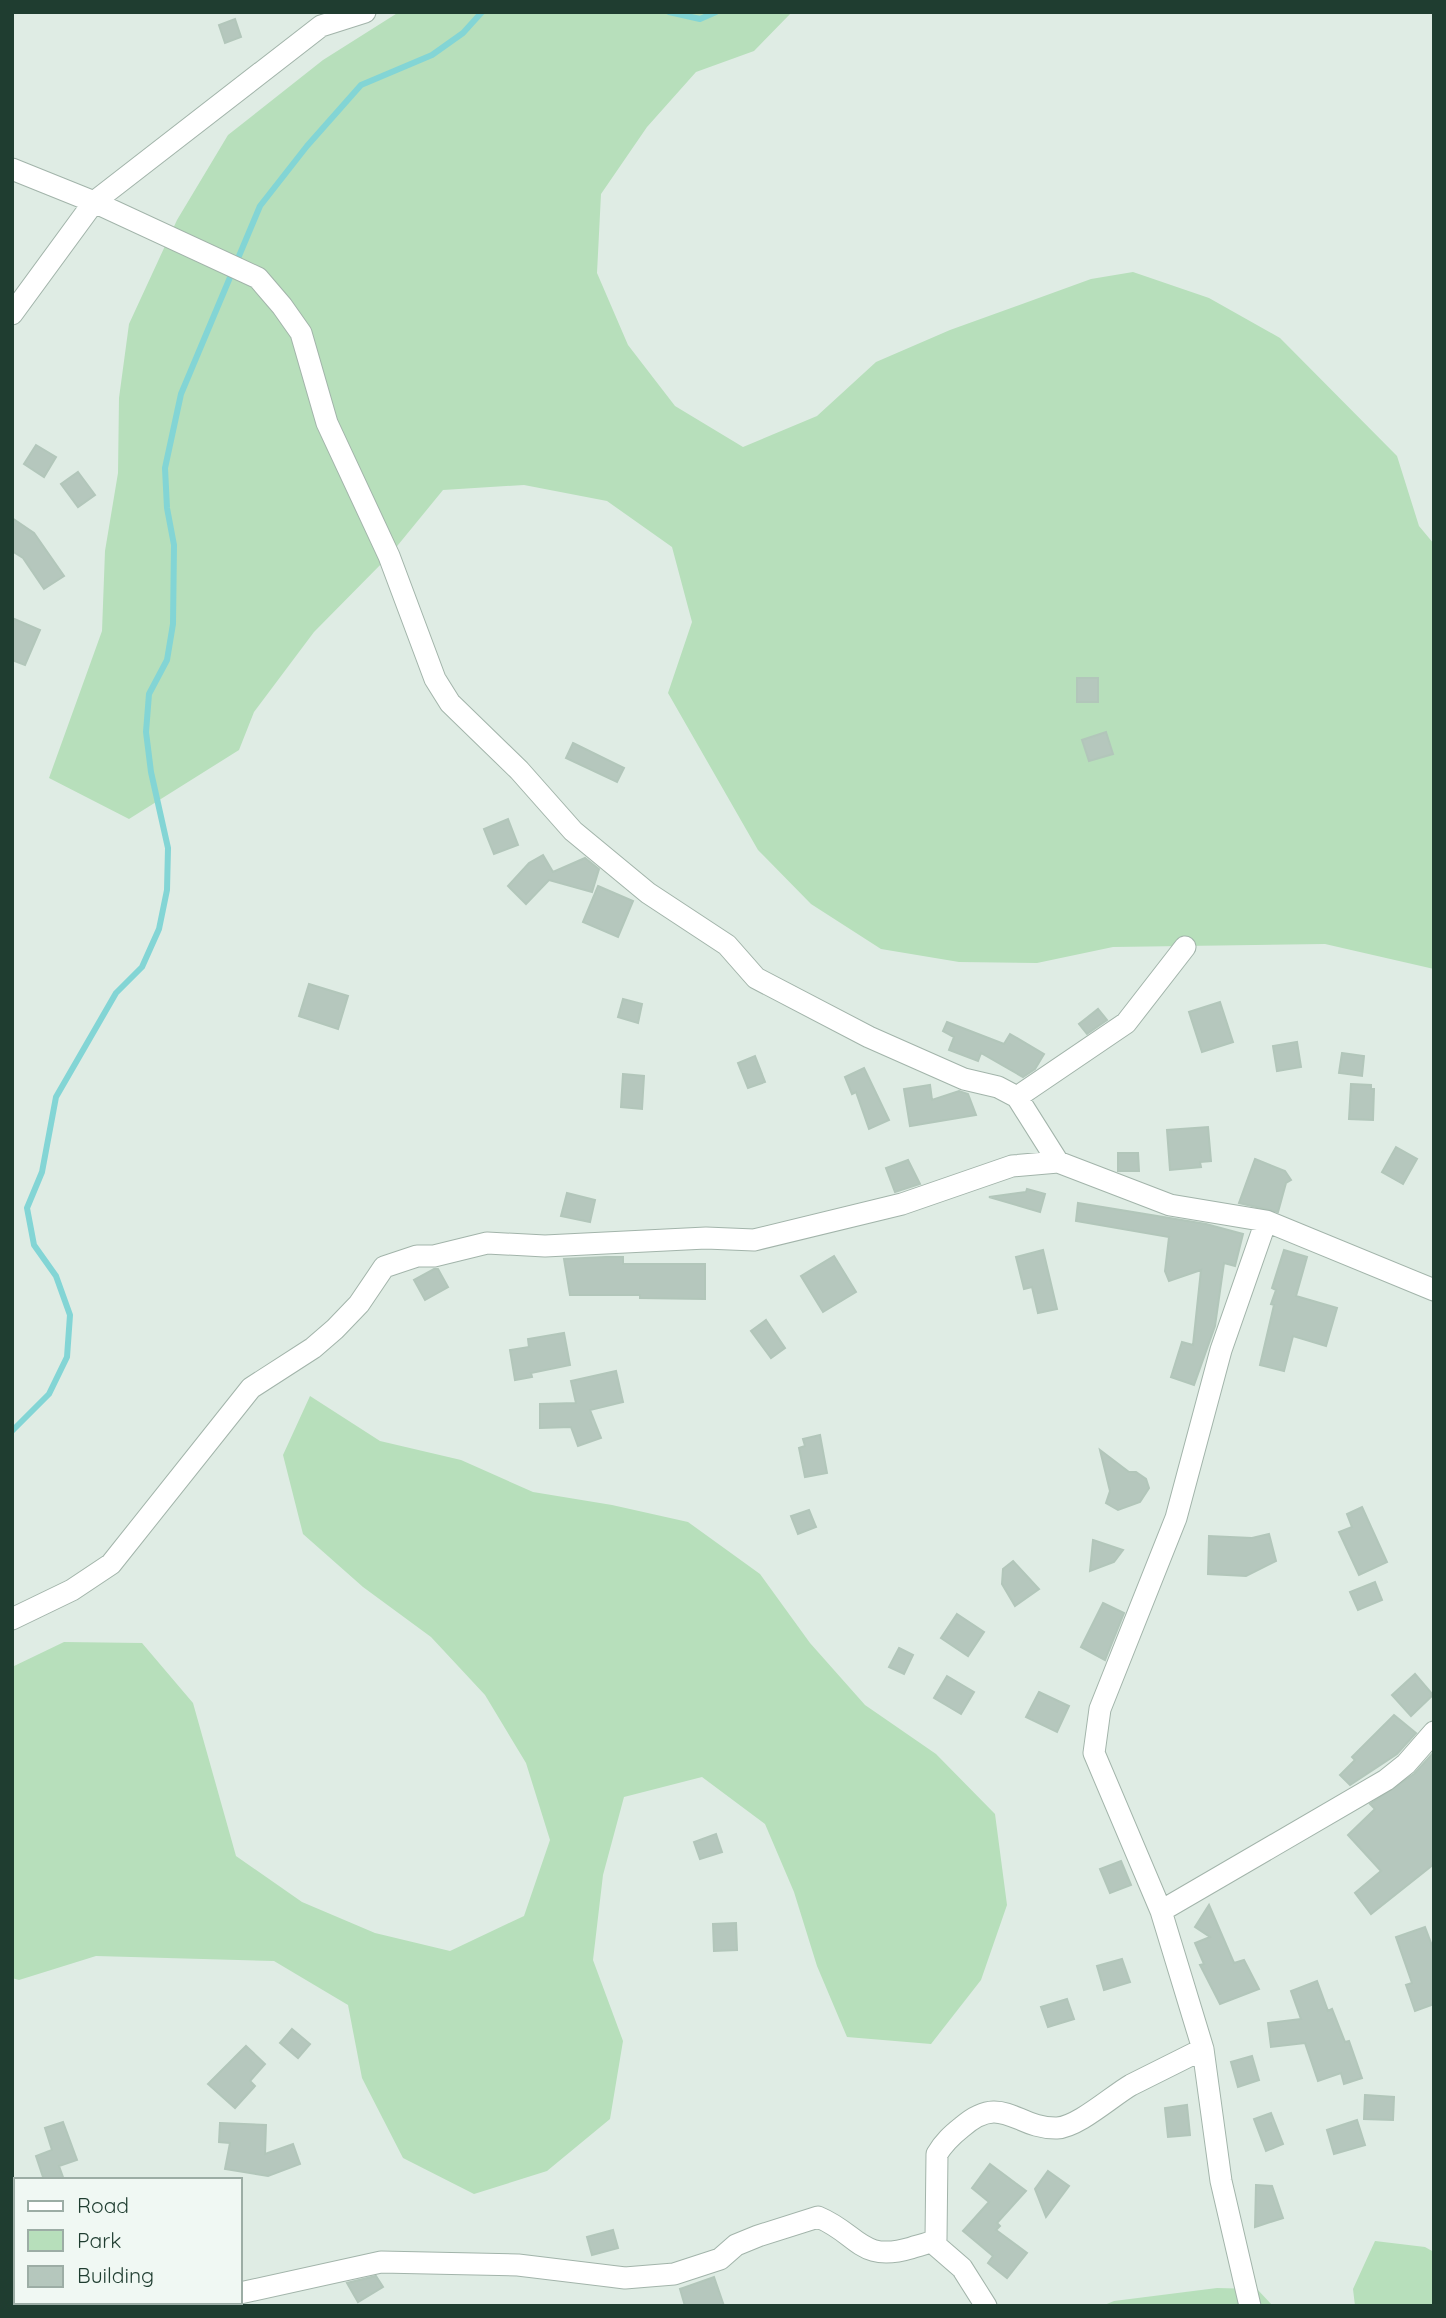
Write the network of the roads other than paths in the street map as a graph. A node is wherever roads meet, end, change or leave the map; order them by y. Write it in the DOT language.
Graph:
graph roads {
  1 [pos="365,12"];
  2 [pos="12,169"];
  3 [pos="94,202"];
  4 [pos="12,314"];
  5 [pos="1185,947"];
  6 [pos="1017,1097"];
  7 [pos="1058,1162"];
  8 [pos="1266,1221"];
  9 [pos="1434,1290"];
  10 [pos="12,1619"];
  11 [pos="1434,1732"];
  12 [pos="1161,1911"];
  13 [pos="1203,2049"];
  14 [pos="932,2242"];
  15 [pos="242,2293"];
  16 [pos="986,2306"];
  17 [pos="1250,2306"];
  1 -- 3 [label="street"];
  2 -- 3 [label="street"];
  3 -- 4 [label="street"];
  3 -- 6 [label="street"];
  5 -- 6 [label="street"];
  6 -- 7 [label="street"];
  7 -- 8 [label="street"];
  7 -- 10 [label="street"];
  8 -- 9 [label="street"];
  8 -- 12 [label="street"];
  11 -- 12 [label="street"];
  12 -- 13 [label="street"];
  13 -- 14 [label="street"];
  13 -- 17 [label="street"];
  14 -- 15 [label="street"];
  14 -- 16 [label="street"];
}
